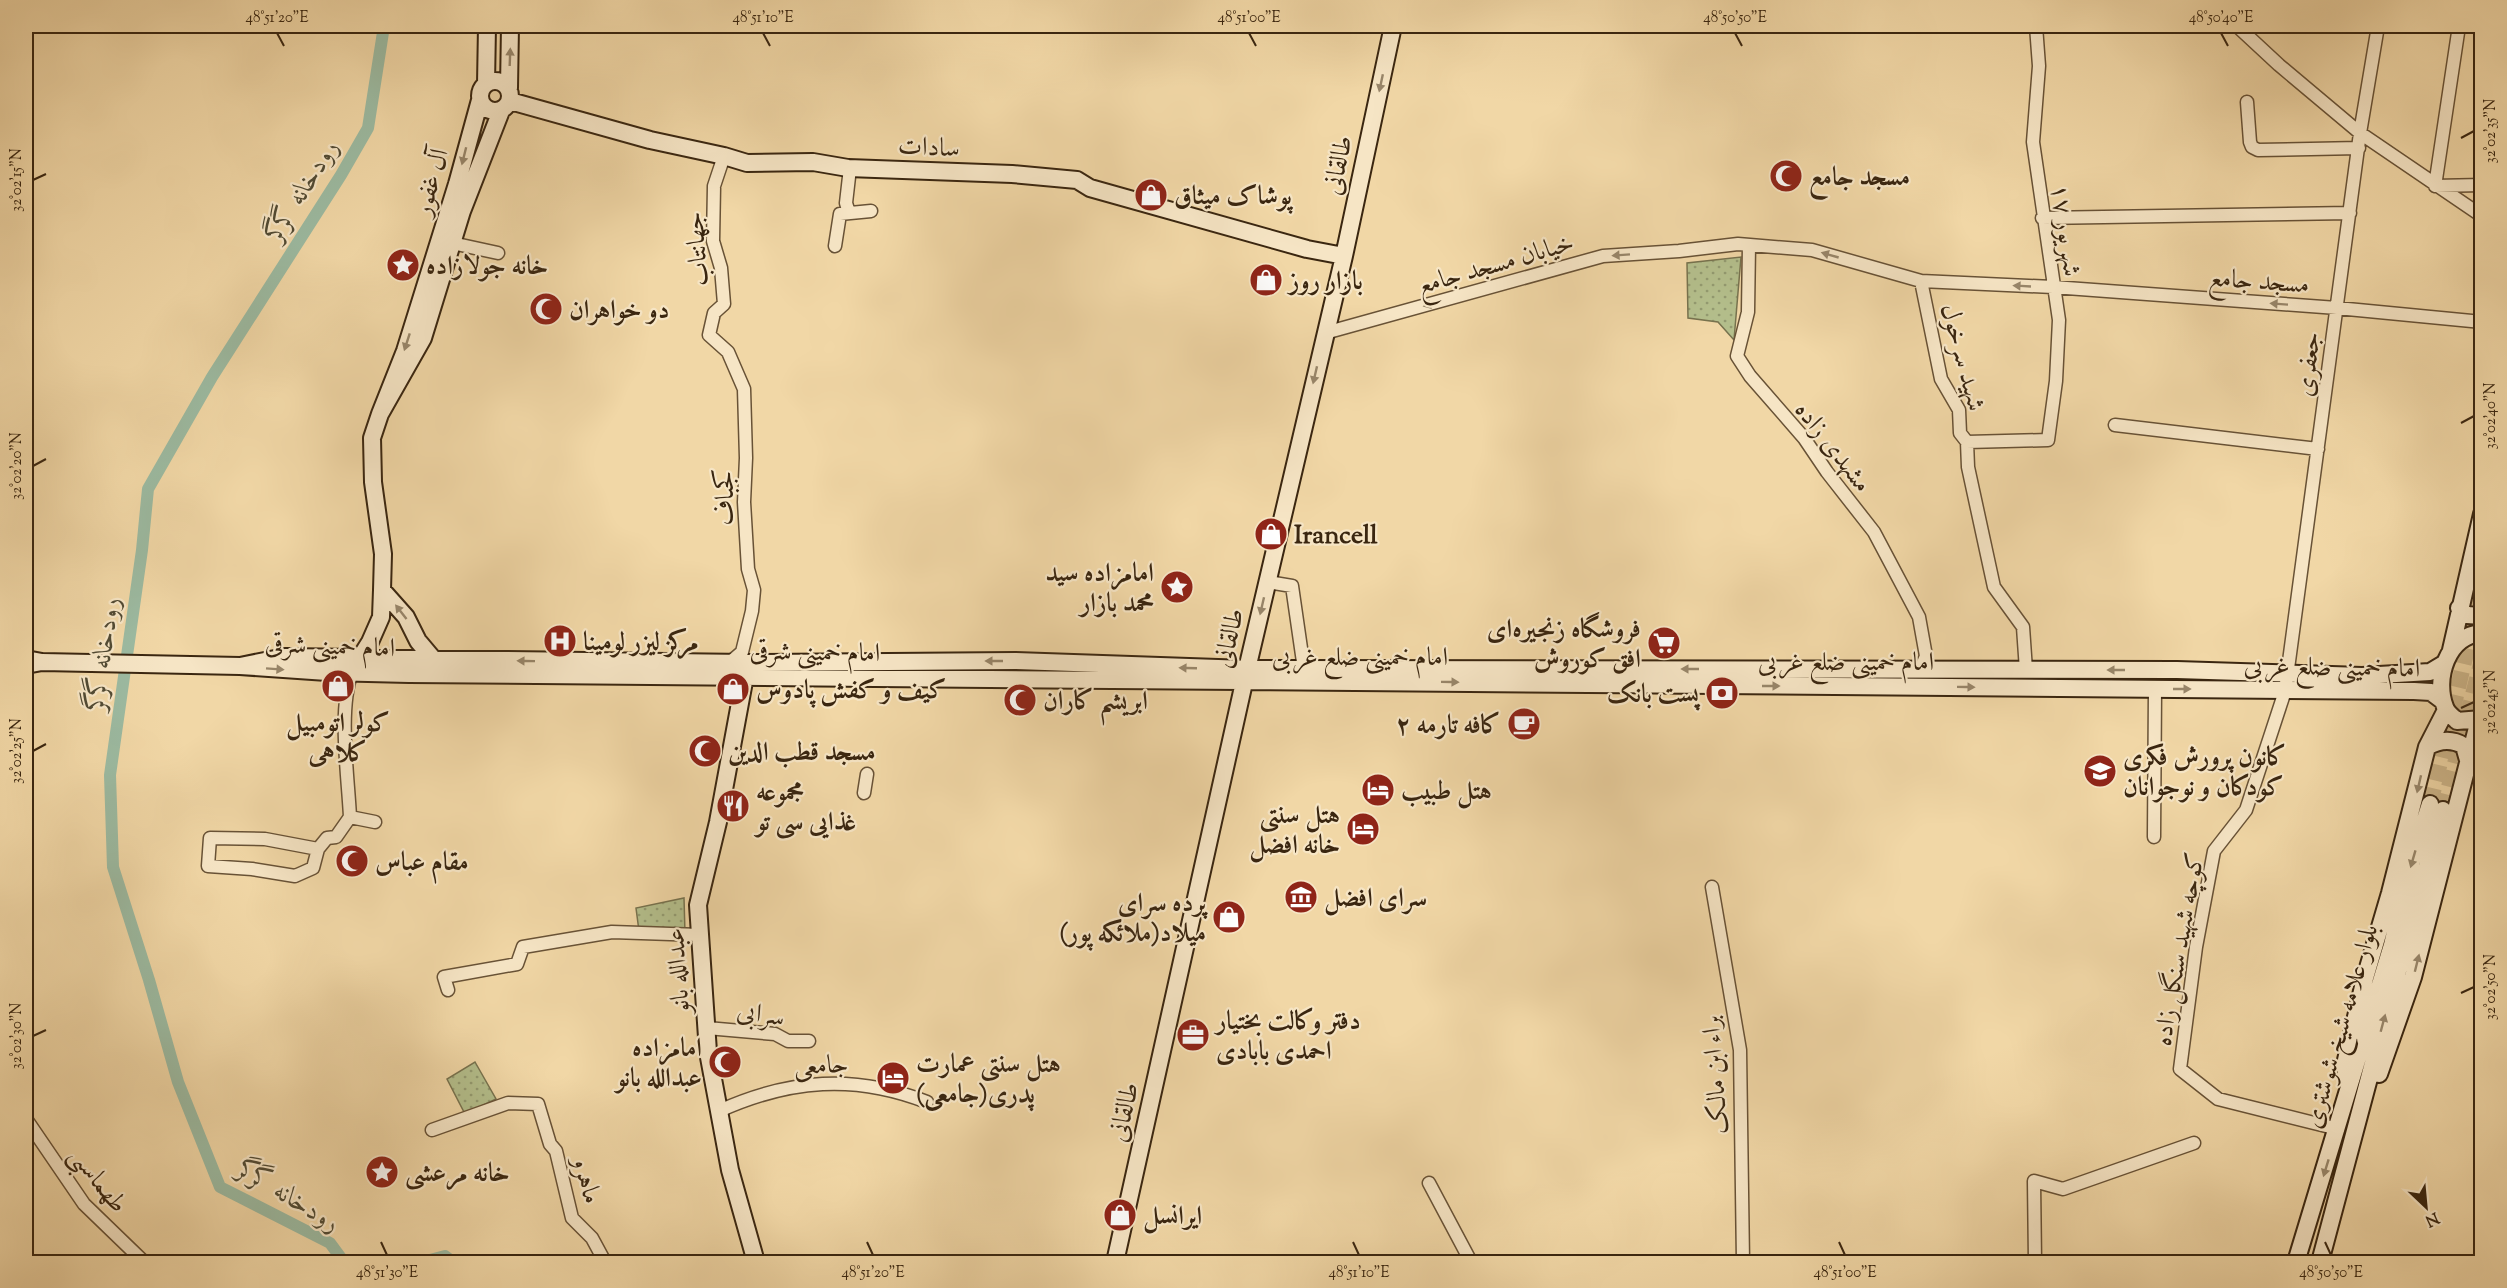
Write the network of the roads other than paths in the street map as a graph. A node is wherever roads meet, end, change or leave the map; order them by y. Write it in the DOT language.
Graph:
graph roads {
  1 [pos="487,26"];
  2 [pos="510,26"];
  3 [pos="1393,26"];
  4 [pos="2036,26"];
  5 [pos="2237,26"];
  6 [pos="2378,26"];
  7 [pos="2459,26"];
  8 [pos="486,84"];
  9 [pos="480,100"];
  10 [pos="507,100"];
  11 [pos="2247,102"];
  12 [pos="2360,133"];
  13 [pos="2359,148"];
  14 [pos="724,156"];
  15 [pos="850,168"];
  16 [pos="2481,185"];
  17 [pos="2435,186"];
  18 [pos="871,211"];
  19 [pos="849,213"];
  20 [pos="2350,213"];
  21 [pos="2481,216"];
  22 [pos="2042,218"];
  23 [pos="452,243"];
  24 [pos="1749,245"];
  25 [pos="835,246"];
  26 [pos="1679,251"];
  27 [pos="498,253"];
  28 [pos="1344,256"];
  29 [pos="1921,281"];
  30 [pos="2053,287"];
  31 [pos="2337,308"];
  32 [pos="2481,322"];
  33 [pos="1325,333"];
  34 [pos="710,335"];
  35 [pos="380,414"];
  36 [pos="2115,425"];
  37 [pos="1967,442"];
  38 [pos="2318,449"];
  39 [pos="2481,514"];
  40 [pos="1274,583"];
  41 [pos="382,590"];
  42 [pos="2459,608"];
  43 [pos="2481,616"];
  44 [pos="2481,633"];
  45 [pos="2448,657"];
  46 [pos="26,659"];
  47 [pos="434,660"];
  48 [pos="42,662"];
  49 [pos="729,663"];
  50 [pos="26,665"];
  51 [pos="355,665"];
  52 [pos="1304,669"];
  53 [pos="1920,669"];
  54 [pos="747,670"];
  55 [pos="2026,670"];
  56 [pos="2287,673"];
  57 [pos="1246,675"];
  58 [pos="2415,682"];
  59 [pos="1920,687"];
  60 [pos="2155,689"];
  61 [pos="2285,691"];
  62 [pos="2444,706"];
  63 [pos="2480,720"];
  64 [pos="2427,747"];
  65 [pos="2468,760"];
  66 [pos="867,774"];
  67 [pos="864,793"];
  68 [pos="350,817"];
  69 [pos="375,822"];
  70 [pos="2154,837"];
  71 [pos="318,849"];
  72 [pos="1712,887"];
  73 [pos="700,935"];
  74 [pos="448,990"];
  75 [pos="707,1028"];
  76 [pos="809,1041"];
  77 [pos="2364,1094"];
  78 [pos="2344,1098"];
  79 [pos="927,1102"];
  80 [pos="719,1111"];
  81 [pos="26,1119"];
  82 [pos="2338,1129"];
  83 [pos="432,1130"];
  84 [pos="2194,1143"];
  85 [pos="1429,1183"];
  86 [pos="144,1263"];
  87 [pos="605,1263"];
  88 [pos="756,1263"];
  89 [pos="1115,1263"];
  90 [pos="1471,1263"];
  91 [pos="1743,1263"];
  92 [pos="2035,1263"];
  93 [pos="2296,1263"];
  94 [pos="2320,1263"];
  1 -- 8 [label="main road"];
  10 -- 2 [label="main road, one-way"];
  3 -- 28 [label="main road, طالقانی, one-way"];
  4 -- 22 [label="street, ۱۷ شهریور"];
  5 -- 12 [label="street"];
  6 -- 12 [label="street, جعفری"];
  7 -- 17 [label="street"];
  8 -- 9 [label="main road"];
  8 -- 10 [label="main road"];
  9 -- 10 [label="main road"];
  9 -- 35 [label="main road, آل غفور, one-way"];
  10 -- 14 [label="main road, سادات"];
  10 -- 23 [label="main road, آل غفور"];
  11 -- 13 [label="street"];
  12 -- 13 [label="street, جعفری"];
  12 -- 17 [label="street"];
  13 -- 20 [label="street, جعفری"];
  14 -- 15 [label="main road, سادات"];
  14 -- 34 [label="street, جهانتاب"];
  15 -- 19 [label="street"];
  15 -- 28 [label="main road, سادات"];
  16 -- 17 [label="street"];
  17 -- 21 [label="street"];
  18 -- 19 [label="street"];
  19 -- 25 [label="street"];
  20 -- 22 [label="street"];
  20 -- 31 [label="street, جعفری"];
  22 -- 30 [label="street, ۱۷ شهریور"];
  23 -- 27 [label="street"];
  23 -- 35 [label="main road, آل غفور"];
  24 -- 26 [label="street, مسجد جامع"];
  29 -- 24 [label="street, مسجد جامع, one-way"];
  24 -- 53 [label="street, مشهدی زاده"];
  26 -- 33 [label="street, خیابان مسجد جامع, one-way"];
  28 -- 33 [label="main road, طالقانی"];
  30 -- 29 [label="street, مسجد جامع, one-way"];
  29 -- 37 [label="street, شهید سرخول"];
  31 -- 30 [label="street, مسجد جامع, one-way"];
  30 -- 37 [label="street, ۱۷ شهریور"];
  31 -- 32 [label="street, مسجد جامع"];
  31 -- 38 [label="street, جعفری"];
  33 -- 57 [label="main road, طالقانی, one-way"];
  34 -- 49 [label="street, کجباف"];
  35 -- 41 [label="main road, آل غفور"];
  36 -- 38 [label="street"];
  37 -- 55 [label="street, شهید سرخول"];
  38 -- 56 [label="street, جعفری"];
  39 -- 42 [label="main road"];
  40 -- 52 [label="street"];
  47 -- 41 [label="main road, one-way"];
  41 -- 51 [label="main road, آل غفور"];
  42 -- 43 [label="main road"];
  42 -- 45 [label="main road"];
  44 -- 45 [label="main road, امام خمینی ضلع غربی"];
  45 -- 58 [label="main road, امام خمینی ضلع غربی"];
  45 -- 62 [label="main road"];
  46 -- 48 [label="main road"];
  49 -- 47 [label="main road, امام خمینی شرقی, one-way"];
  47 -- 51 [label="main road, امام خمینی شرقی"];
  48 -- 50 [label="main road"];
  48 -- 51 [label="main road, امام خمینی شرقی"];
  49 -- 54 [label="main road, امام خمینی شرقی"];
  51 -- 54 [label="main road, امام خمینی شرقی"];
  51 -- 68 [label="street"];
  53 -- 52 [label="main road, امام خمینی ضلع غربی, one-way"];
  52 -- 57 [label="main road, امام خمینی ضلع غربی"];
  53 -- 55 [label="main road, امام خمینی ضلع غربی"];
  53 -- 59 [label="main road"];
  54 -- 57 [label="main road, امام خمینی شرقی"];
  54 -- 73 [label="main road, عبدالله بانو"];
  56 -- 55 [label="main road, امام خمینی ضلع غربی, one-way"];
  56 -- 58 [label="main road, امام خمینی ضلع غربی"];
  56 -- 61 [label="street, کوچه شهید سنگل زاده"];
  57 -- 59 [label="main road, امام خمینی ضلع غربی, one-way"];
  57 -- 89 [label="main road, طالقانی"];
  58 -- 61 [label="main road, امام خمینی ضلع غربی"];
  58 -- 62 [label="main road, امام خمینی ضلع غربی"];
  59 -- 60 [label="main road, امام خمینی ضلع غربی, one-way"];
  60 -- 61 [label="main road, امام خمینی ضلع غربی, one-way"];
  60 -- 70 [label="street"];
  61 -- 82 [label="street, کوچه شهید سنگل زاده"];
  62 -- 63 [label="main road, امام خمینی ضلع غربی"];
  62 -- 64 [label="main road"];
  63 -- 65 [label="main road"];
  64 -- 65 [label="main road"];
  64 -- 78 [label="main road, one-way"];
  77 -- 65 [label="main road, one-way"];
  66 -- 67 [label="street"];
  68 -- 69 [label="street"];
  68 -- 71 [label="street"];
  71 -- 71 [label="street"];
  72 -- 91 [label="street, براء ابن مالک"];
  73 -- 74 [label="street"];
  73 -- 75 [label="main road, عبدالله بانو"];
  75 -- 76 [label="street, سرابی"];
  75 -- 80 [label="main road, عبدالله بانو"];
  77 -- 78 [label="main road, بلوار علامه شیخ شوشتری, one-way"];
  77 -- 94 [label="main road, بلوار علامه شیخ شوشتری"];
  78 -- 82 [label="main road, بلوار علامه شیخ شوشتری"];
  79 -- 80 [label="street, جامعی"];
  80 -- 88 [label="main road, عبدالله بانو"];
  81 -- 86 [label="street, طهماسبی"];
  82 -- 93 [label="main road, بلوار علامه شیخ شوشتری, one-way"];
  83 -- 87 [label="street, ماهرو"];
  84 -- 92 [label="street"];
  85 -- 90 [label="street"];
}
